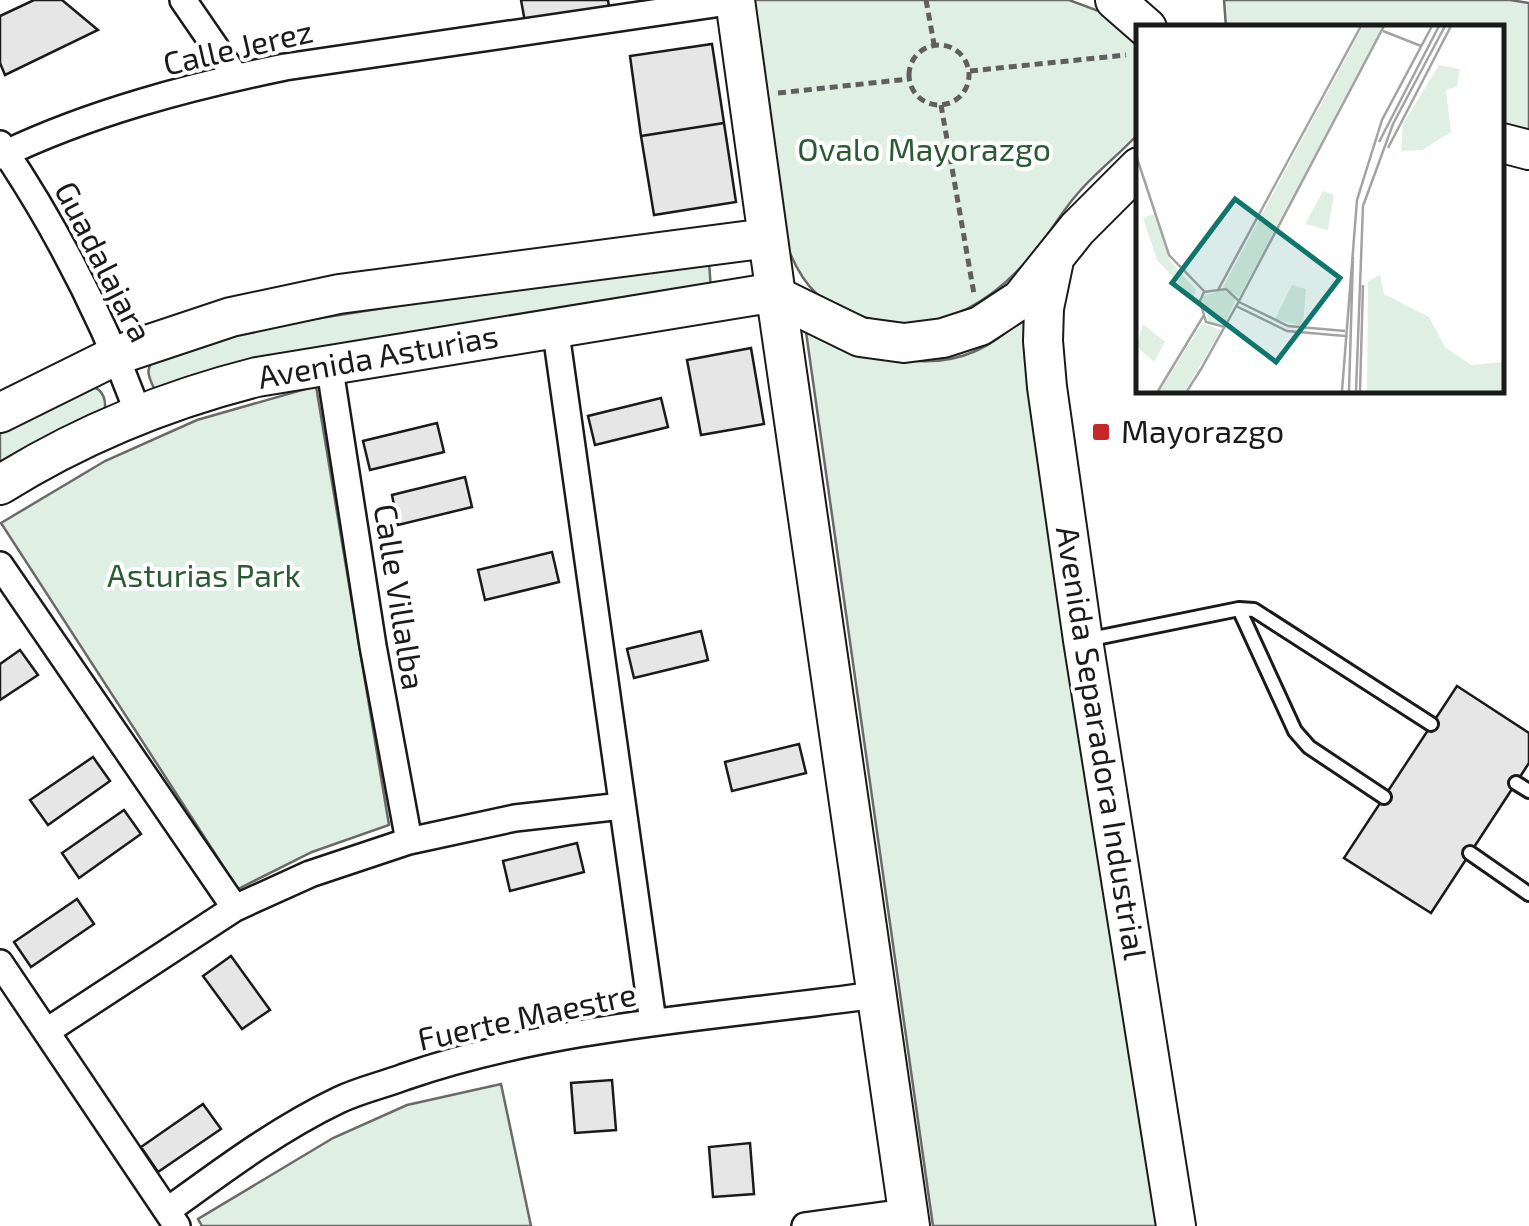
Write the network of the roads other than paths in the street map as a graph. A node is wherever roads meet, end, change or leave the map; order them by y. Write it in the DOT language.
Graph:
graph roads {
  1 [pos="183,0"];
  2 [pos="735,0"];
  3 [pos="1115,0"];
  4 [pos="1144,25"];
  5 [pos="236,77"];
  6 [pos="1504,144"];
  7 [pos="1529,150"];
  8 [pos="2,151"];
  9 [pos="1136,170"];
  10 [pos="768,238"];
  11 [pos="1054,260"];
  12 [pos="776,294"];
  13 [pos="555,326"];
  14 [pos="117,355"];
  15 [pos="329,363"];
  16 [pos="0,413"];
  17 [pos="139,415"];
  18 [pos="0,485"];
  19 [pos="0,565"];
  20 [pos="1239,609"];
  21 [pos="1083,640"];
  22 [pos="1432,724"];
  23 [pos="1516,783"];
  24 [pos="1529,791"];
  25 [pos="1384,797"];
  26 [pos="622,806"];
  27 [pos="410,841"];
  28 [pos="1470,853"];
  29 [pos="1529,894"];
  30 [pos="235,908"];
  31 [pos="0,963"];
  32 [pos="876,995"];
  33 [pos="653,1022"];
  34 [pos="47,1030"];
  35 [pos="172,1218"];
  36 [pos="908,1219"];
  37 [pos="805,1226"];
  38 [pos="1176,1226"];
  1 -- 5 [label="street"];
  2 -- 5 [label="street, Calle Jerez"];
  2 -- 10 [label="main road"];
  3 -- 4 [label="main road"];
  5 -- 8 [label="street, Calle Jerez"];
  6 -- 7 [label="main road"];
  8 -- 14 [label="street, Guadalajara"];
  9 -- 11 [label="main road"];
  10 -- 12 [label="main road"];
  10 -- 14 [label="main road, Avenida Asturias"];
  11 -- 12 [label="main road"];
  11 -- 21 [label="main road, Avenida Separadora Industrial"];
  12 -- 13 [label="main road, Avenida Asturias"];
  12 -- 32 [label="main road"];
  13 -- 15 [label="main road, Avenida Asturias"];
  13 -- 26 [label="street"];
  14 -- 16 [label="main road, Avenida Asturias"];
  14 -- 17 [label="street, Guadalajara"];
  15 -- 17 [label="main road, Avenida Asturias"];
  15 -- 27 [label="street, Calle Villalba"];
  17 -- 18 [label="main road, Avenida Asturias"];
  19 -- 30 [label="street"];
  20 -- 21 [label="lane"];
  20 -- 22 [label="lane"];
  20 -- 25 [label="lane"];
  21 -- 38 [label="main road, Avenida Separadora Industrial"];
  23 -- 24 [label="lane"];
  26 -- 27 [label="street"];
  26 -- 33 [label="street"];
  27 -- 30 [label="street"];
  28 -- 29 [label="lane"];
  30 -- 34 [label="street"];
  31 -- 34 [label="street"];
  32 -- 33 [label="street, Fuerte Maestre"];
  32 -- 36 [label="main road"];
  33 -- 35 [label="street, Fuerte Maestre"];
  34 -- 35 [label="street"];
  36 -- 37 [label="street"];
}
